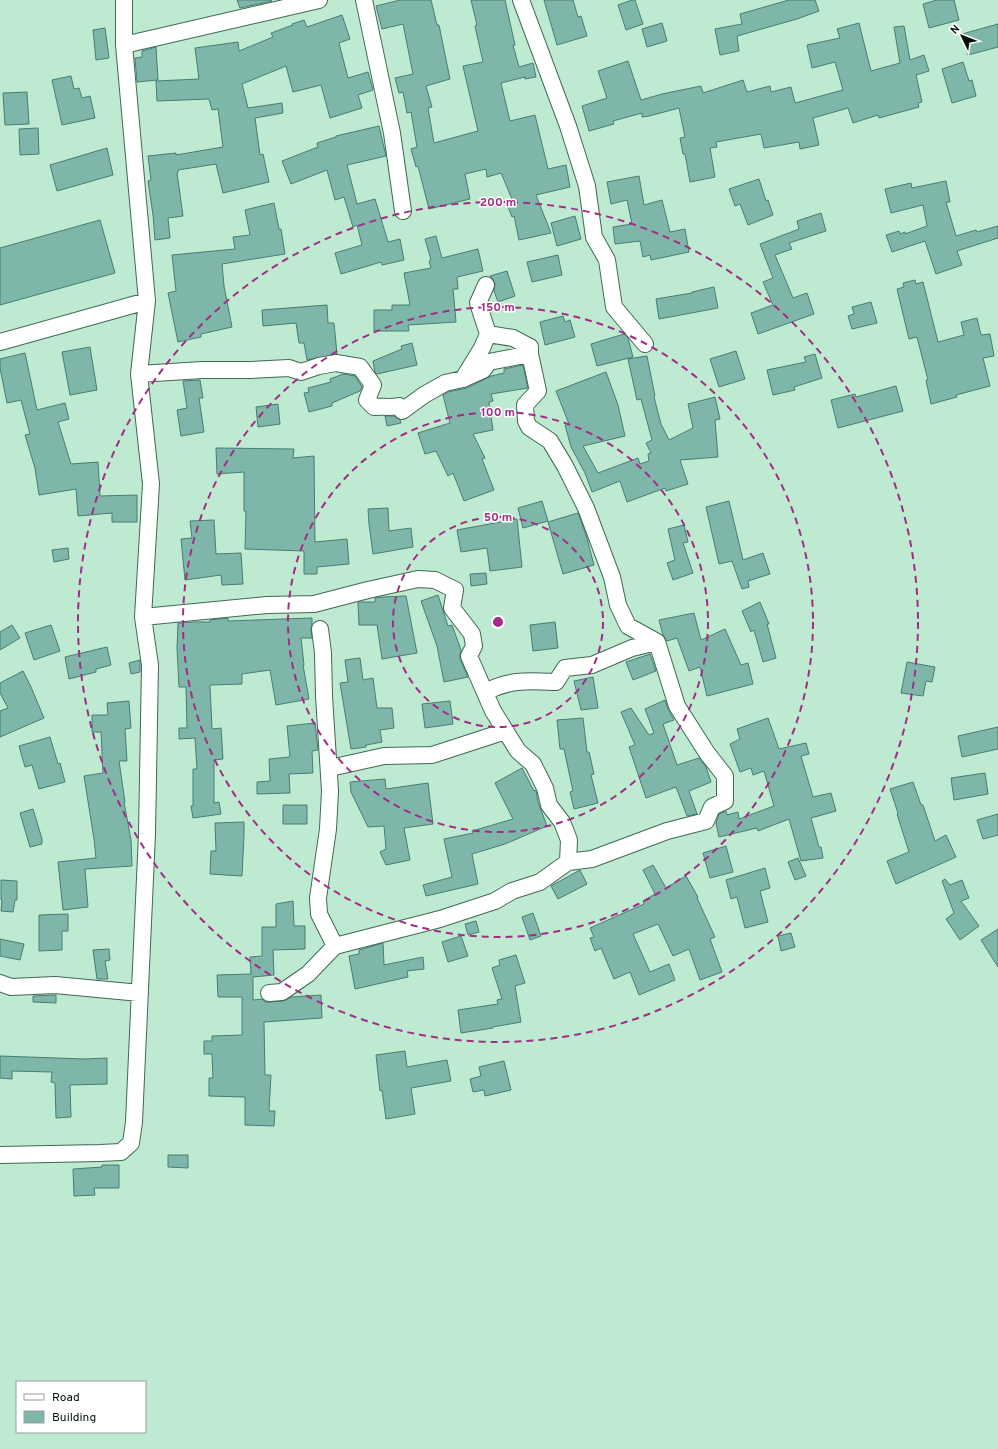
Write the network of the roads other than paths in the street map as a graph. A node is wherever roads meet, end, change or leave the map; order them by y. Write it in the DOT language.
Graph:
graph roads {
  1 [pos="124,0"];
  2 [pos="320,0"];
  3 [pos="364,0"];
  4 [pos="521,0"];
  5 [pos="124,45"];
  6 [pos="403,211"];
  7 [pos="486,285"];
  8 [pos="146,301"];
  9 [pos="488,334"];
  10 [pos="0,342"];
  11 [pos="645,344"];
  12 [pos="530,354"];
  13 [pos="139,374"];
  14 [pos="463,379"];
  15 [pos="143,617"];
  16 [pos="320,629"];
  17 [pos="657,642"];
  18 [pos="485,692"];
  19 [pos="506,730"];
  20 [pos="330,768"];
  21 [pos="568,862"];
  22 [pos="335,946"];
  23 [pos="0,983"];
  24 [pos="140,993"];
  25 [pos="269,993"];
  26 [pos="0,1156"];
  1 -- 5 [label="street"];
  2 -- 5 [label="street"];
  3 -- 6 [label="street"];
  4 -- 11 [label="street"];
  5 -- 8 [label="street"];
  7 -- 9 [label="street"];
  8 -- 10 [label="street"];
  8 -- 13 [label="street"];
  9 -- 12 [label="street"];
  9 -- 14 [label="street"];
  12 -- 14 [label="street"];
  12 -- 17 [label="street"];
  13 -- 14 [label="street"];
  13 -- 15 [label="street"];
  15 -- 18 [label="street"];
  15 -- 24 [label="street"];
  16 -- 20 [label="street"];
  17 -- 18 [label="street"];
  17 -- 21 [label="street"];
  18 -- 19 [label="street"];
  19 -- 20 [label="street"];
  19 -- 21 [label="street"];
  20 -- 22 [label="street"];
  21 -- 22 [label="street"];
  22 -- 25 [label="street"];
  23 -- 24 [label="street"];
  24 -- 26 [label="street"];
}
